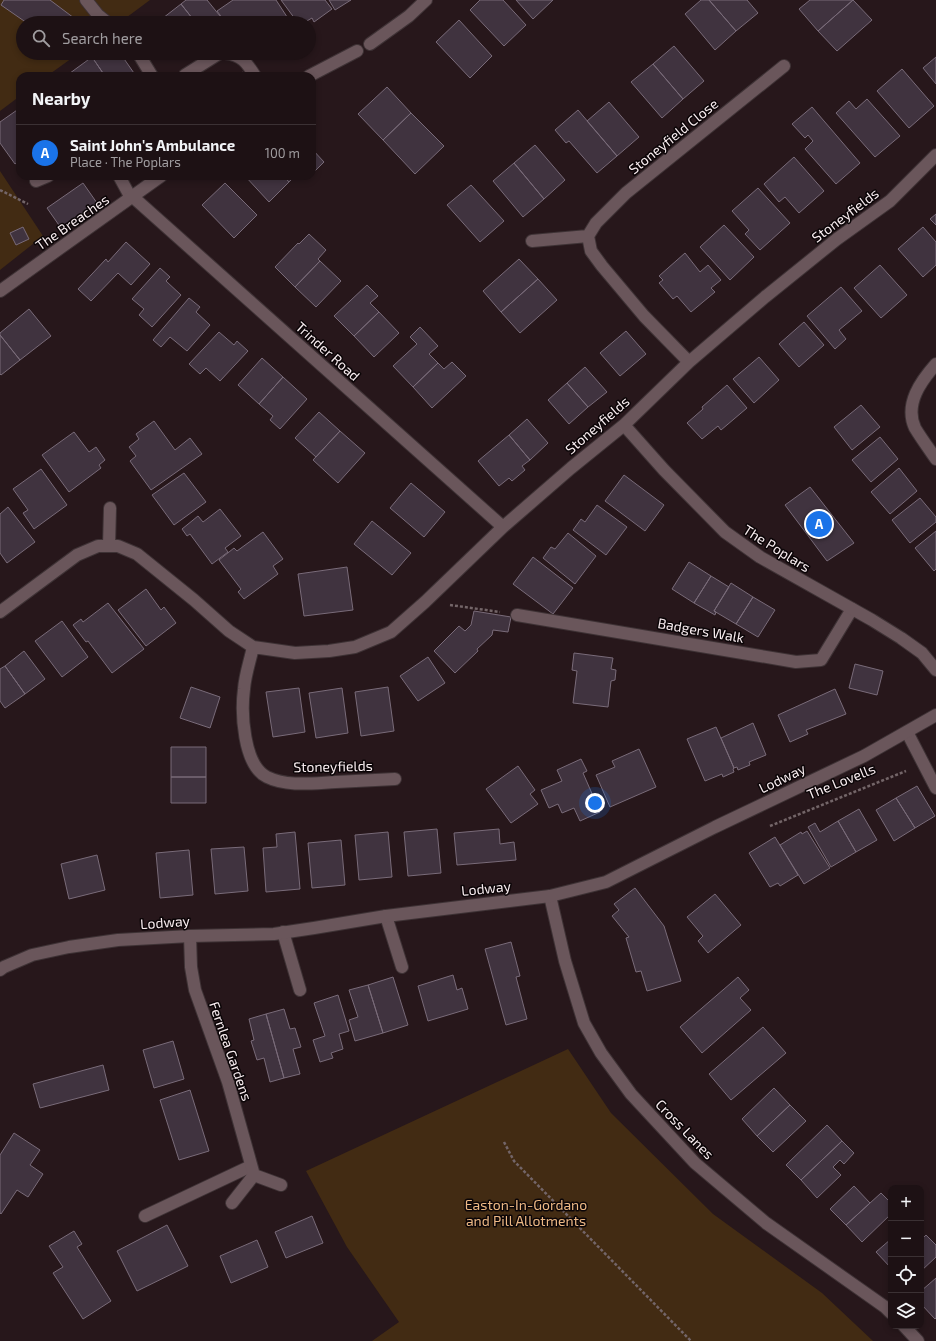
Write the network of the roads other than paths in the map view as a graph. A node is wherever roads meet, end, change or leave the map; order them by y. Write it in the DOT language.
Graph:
graph roads {
  1 [pos="86,0"];
  2 [pos="426,0"];
  3 [pos="99,16"];
  4 [pos="370,44"];
  5 [pos="357,51"];
  6 [pos="142,60"];
  7 [pos="209,60"];
  8 [pos="243,60"];
  9 [pos="784,66"];
  10 [pos="150,72"];
  11 [pos="190,72"];
  12 [pos="252,72"];
  13 [pos="316,72"];
  14 [pos="936,155"];
  15 [pos="121,180"];
  16 [pos="156,180"];
  17 [pos="132,198"];
  18 [pos="588,236"];
  19 [pos="532,241"];
  20 [pos="0,291"];
  21 [pos="689,362"];
  22 [pos="936,364"];
  23 [pos="624,425"];
  24 [pos="936,458"];
  25 [pos="110,508"];
  26 [pos="503,527"];
  27 [pos="109,546"];
  28 [pos="852,609"];
  29 [pos="0,612"];
  30 [pos="517,615"];
  31 [pos="253,647"];
  32 [pos="936,670"];
  33 [pos="936,715"];
  34 [pos="907,732"];
  35 [pos="395,780"];
  36 [pos="936,788"];
  37 [pos="550,896"];
  38 [pos="386,916"];
  39 [pos="283,932"];
  40 [pos="190,936"];
  41 [pos="402,967"];
  42 [pos="1,968"];
  43 [pos="300,990"];
  44 [pos="253,1171"];
  45 [pos="281,1185"];
  46 [pos="232,1203"];
  47 [pos="145,1216"];
  48 [pos="888,1310"];
  49 [pos="907,1329"];
  50 [pos="918,1341"];
  1 -- 3 [label="street"];
  2 -- 4 [label="street"];
  5 -- 13 [label="street"];
  6 -- 10 [label="street"];
  7 -- 11 [label="street"];
  8 -- 12 [label="street"];
  9 -- 18 [label="street, Stoneyfield Close"];
  14 -- 21 [label="street, Stoneyfields"];
  15 -- 17 [label="street, Trinder Road"];
  16 -- 17 [label="street, The Breaches"];
  17 -- 20 [label="street, The Breaches"];
  17 -- 26 [label="street, Trinder Road"];
  18 -- 19 [label="street"];
  18 -- 21 [label="street"];
  21 -- 23 [label="street, Stoneyfields"];
  22 -- 24 [label="street"];
  23 -- 26 [label="street, Stoneyfields"];
  23 -- 28 [label="street, The Poplars"];
  25 -- 27 [label="street"];
  26 -- 31 [label="street, Stoneyfields"];
  27 -- 29 [label="street, Stoneyfields"];
  27 -- 31 [label="street, Stoneyfields"];
  28 -- 30 [label="street, Badgers Walk"];
  28 -- 32 [label="street, The Poplars"];
  31 -- 35 [label="street, Stoneyfields"];
  33 -- 34 [label="street, Lodway"];
  34 -- 36 [label="street"];
  34 -- 37 [label="street, Lodway"];
  37 -- 38 [label="street, Lodway"];
  37 -- 48 [label="street, Cross Lanes"];
  38 -- 39 [label="street, Lodway"];
  38 -- 41 [label="street"];
  39 -- 40 [label="street, Lodway"];
  39 -- 43 [label="street"];
  40 -- 42 [label="street, Lodway"];
  40 -- 44 [label="street, Fernlea Gardens"];
  44 -- 45 [label="street"];
  44 -- 46 [label="street"];
  44 -- 47 [label="street"];
  49 -- 50 [label="street"];
}
